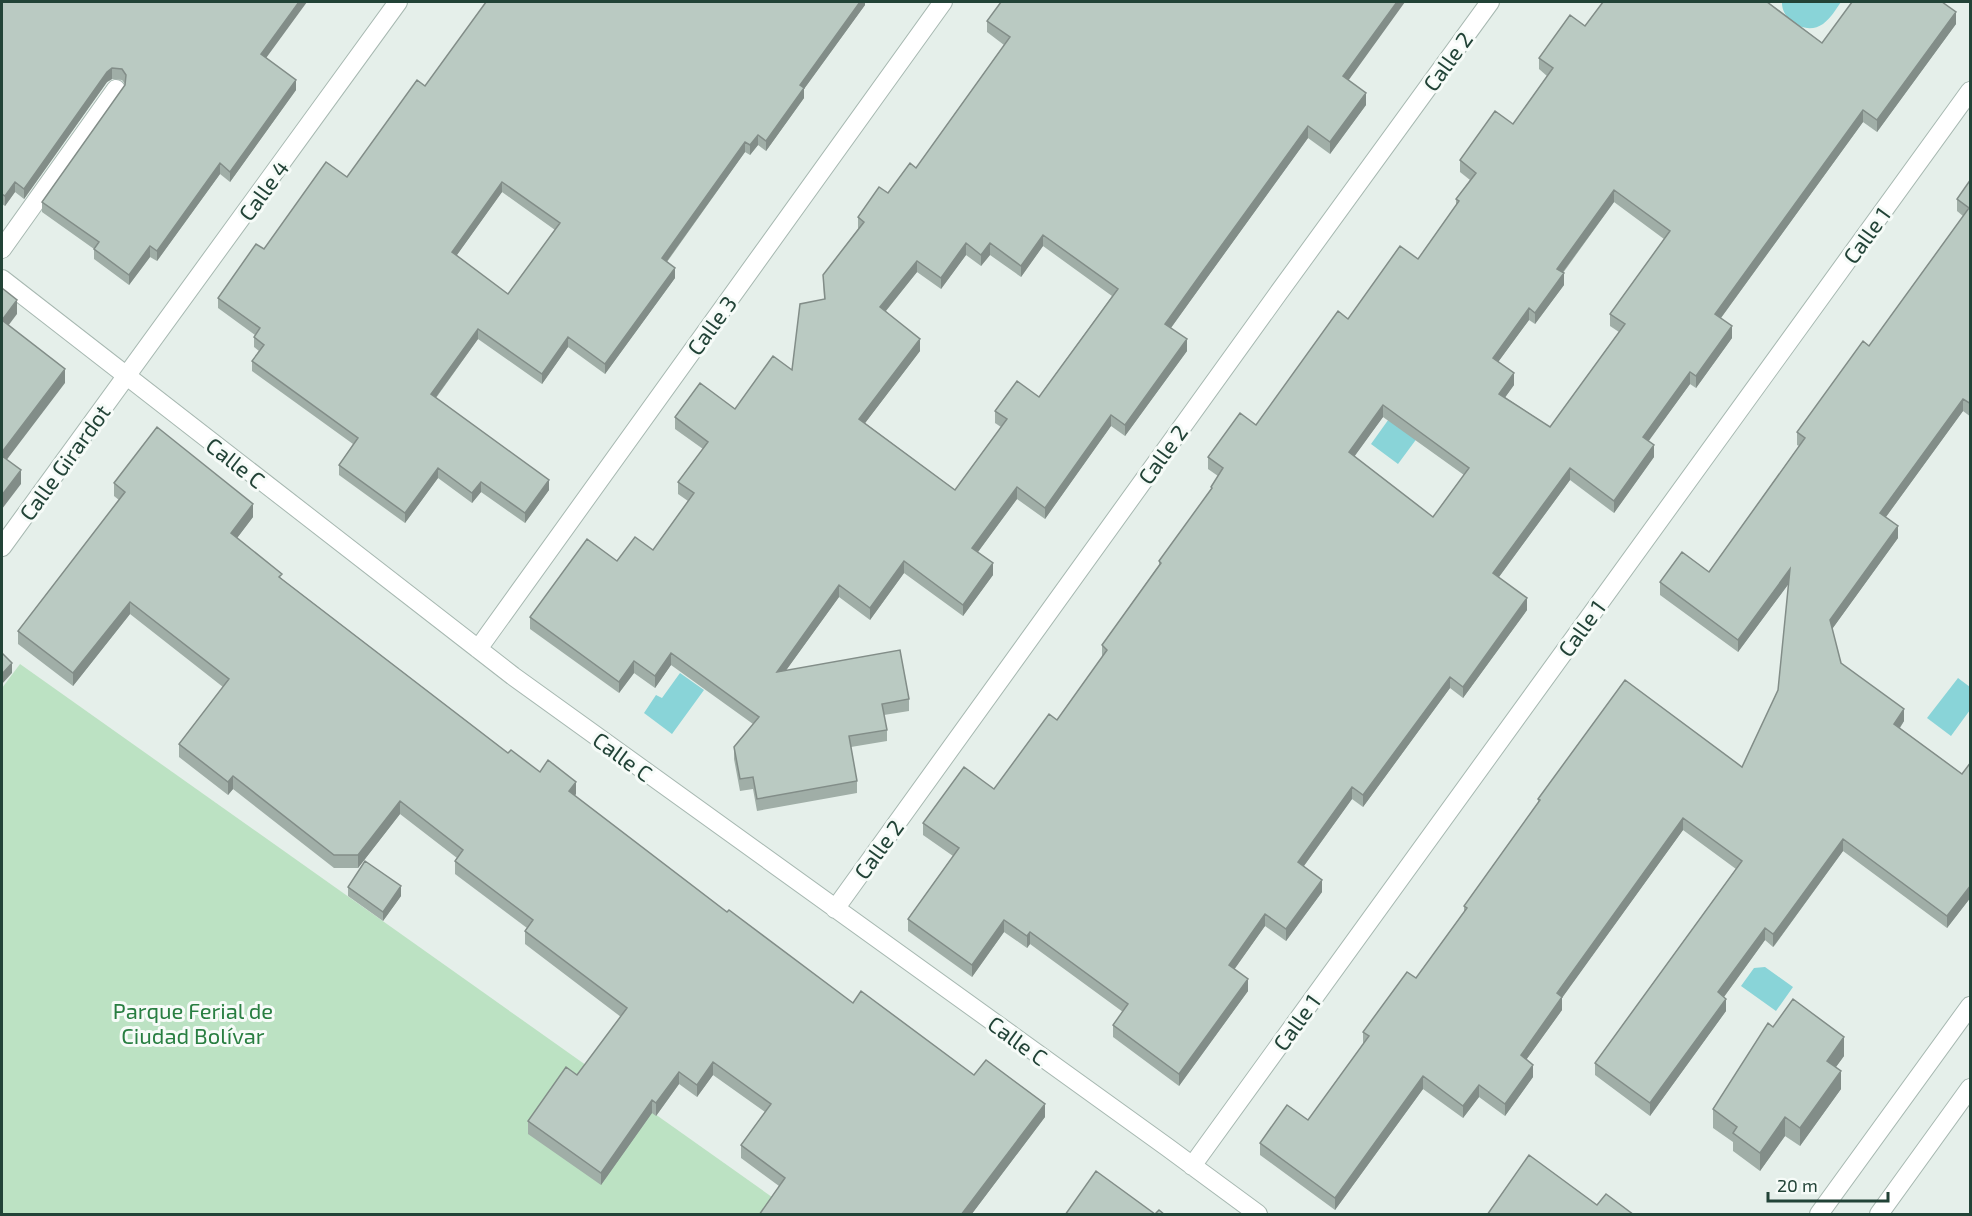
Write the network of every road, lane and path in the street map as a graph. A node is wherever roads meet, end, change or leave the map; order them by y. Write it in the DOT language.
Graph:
graph roads {
  1 [pos="399,2"];
  2 [pos="943,2"];
  3 [pos="1490,2"];
  4 [pos="116,89"];
  5 [pos="1971,91"];
  6 [pos="2,249"];
  7 [pos="2,279"];
  8 [pos="127,377"];
  9 [pos="2,547"];
  10 [pos="478,649"];
  11 [pos="835,909"];
  12 [pos="1971,1006"];
  13 [pos="1971,1088"];
  14 [pos="1192,1166"];
  15 [pos="1258,1215"];
  16 [pos="1820,1215"];
  17 [pos="1879,1215"];
  1 -- 8 [label="street, Calle 4"];
  2 -- 10 [label="street, Calle 3"];
  3 -- 11 [label="street, Calle 2"];
  4 -- 6 [label="street"];
  5 -- 14 [label="street, Calle 1"];
  7 -- 8 [label="street, Calle C"];
  8 -- 9 [label="street, Calle Girardot"];
  8 -- 10 [label="street, Calle C"];
  10 -- 11 [label="street, Calle C"];
  11 -- 14 [label="street, Calle C"];
  12 -- 16 [label="street"];
  13 -- 17 [label="street"];
  14 -- 15 [label="street, Calle C"];
}
